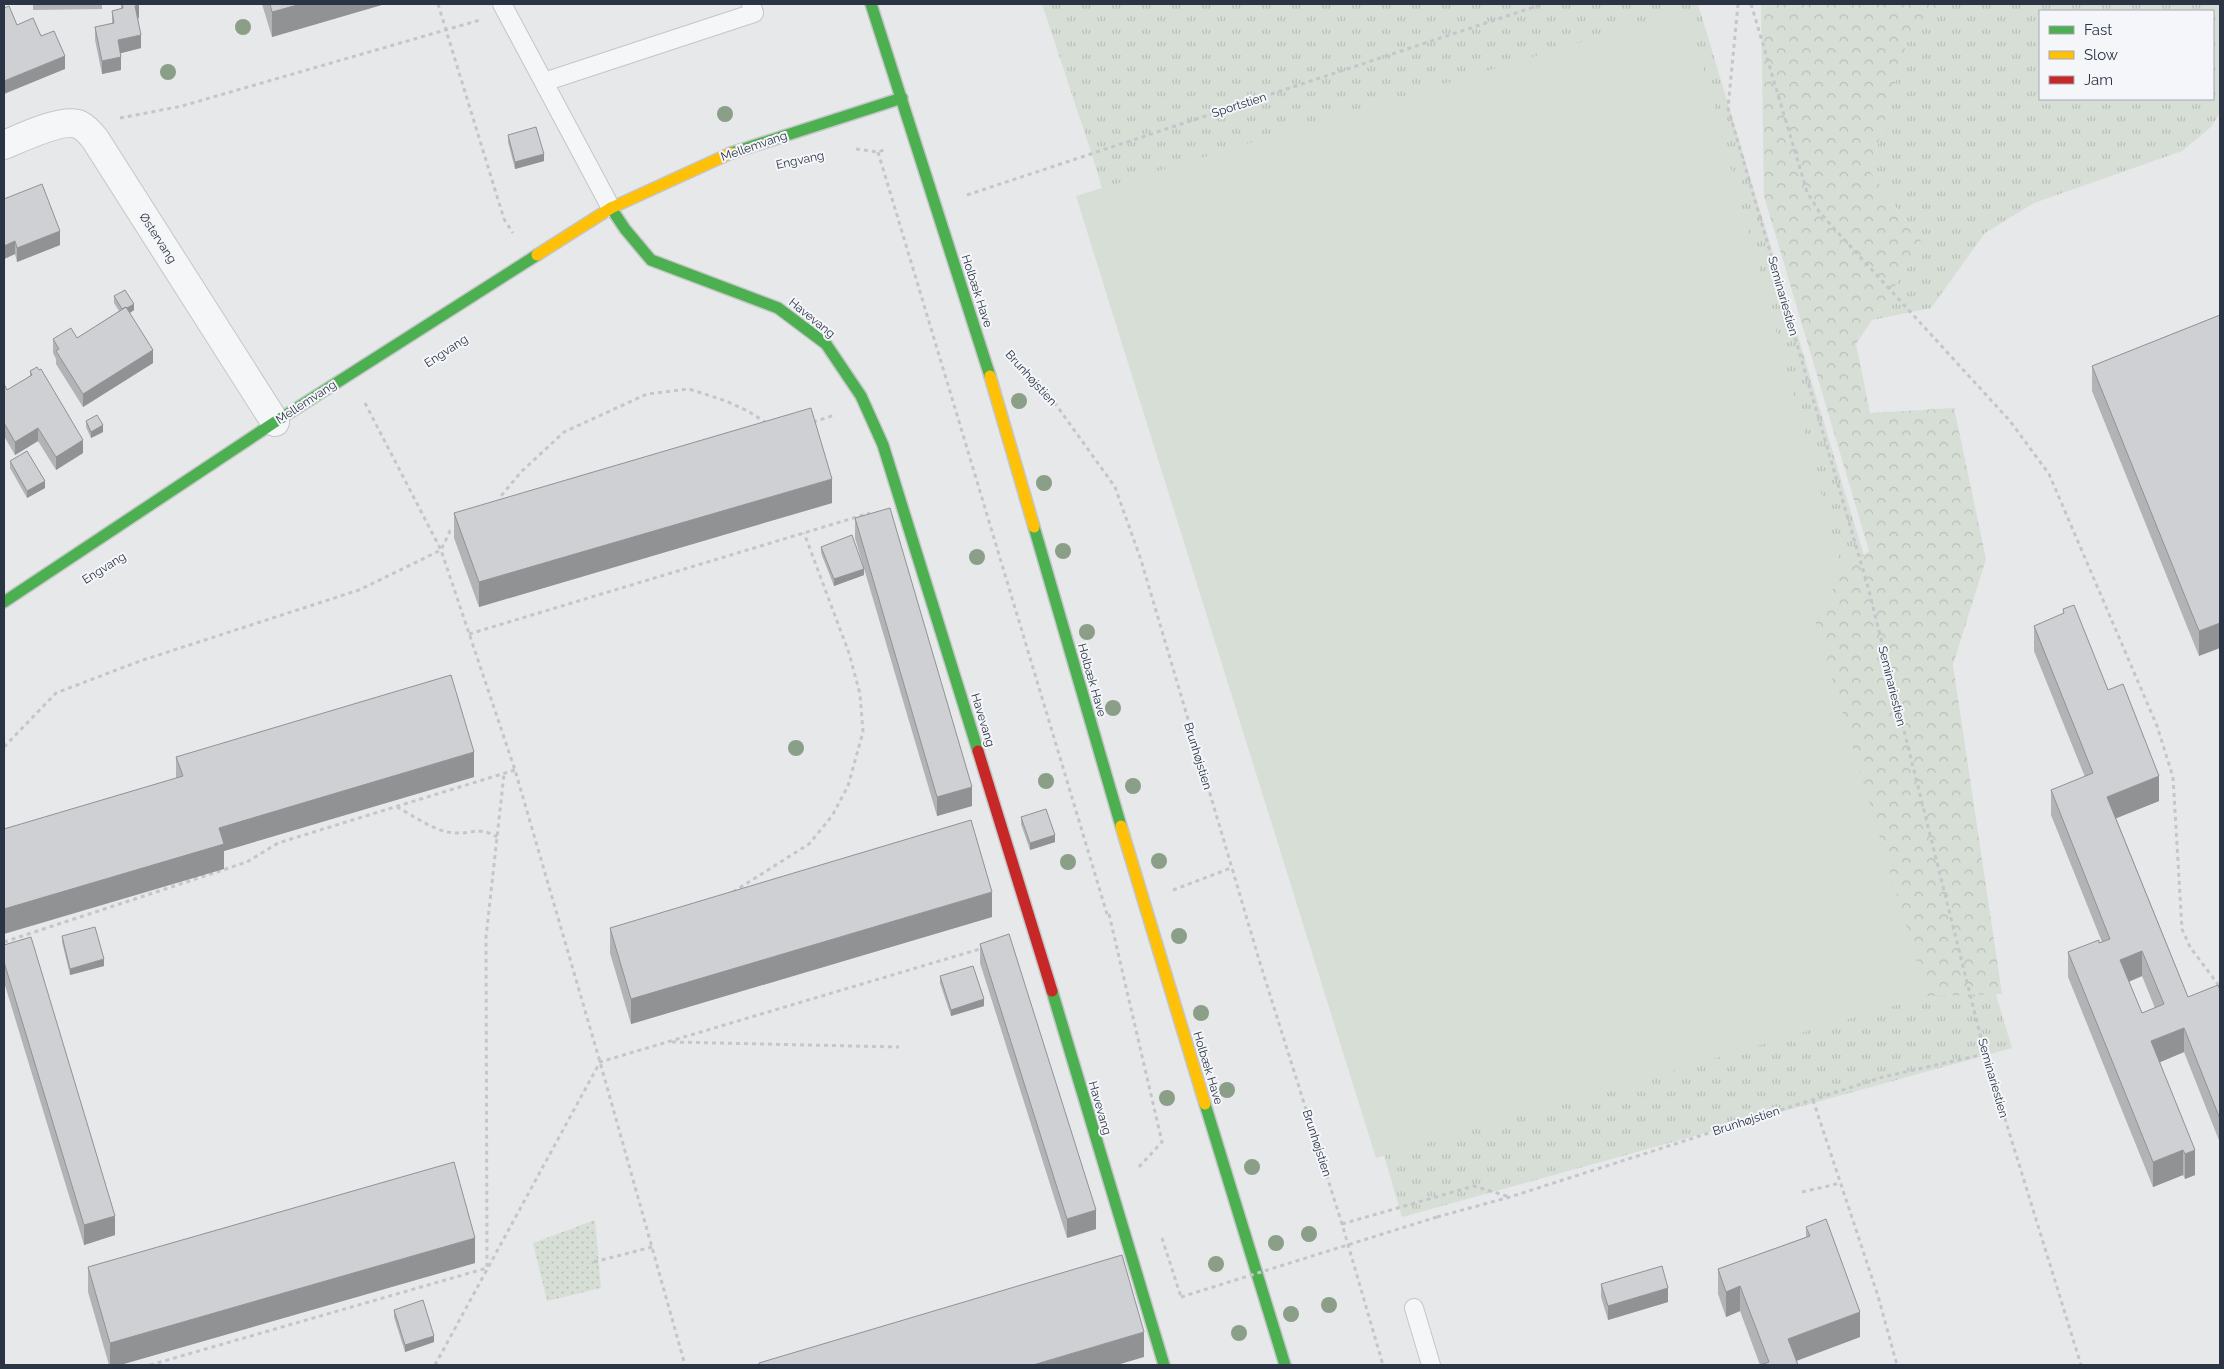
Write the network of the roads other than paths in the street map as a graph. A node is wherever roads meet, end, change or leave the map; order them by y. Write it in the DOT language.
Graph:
graph roads {
  1 [pos="751,4"];
  2 [pos="871,4"];
  3 [pos="504,8"];
  4 [pos="544,82"];
  5 [pos="902,98"];
  6 [pos="4,145"];
  7 [pos="611,208"];
  8 [pos="275,422"];
  9 [pos="4,602"];
  10 [pos="1414,1308"];
  11 [pos="1164,1365"];
  12 [pos="1285,1365"];
  13 [pos="1431,1365"];
  1 -- 4 [label="lane"];
  2 -- 5 [label="street, Holbæk Have"];
  3 -- 4 [label="lane"];
  4 -- 7 [label="lane"];
  5 -- 7 [label="street, Mellemvang"];
  5 -- 12 [label="street, Holbæk Have"];
  6 -- 8 [label="street, Østervang"];
  7 -- 8 [label="street, Mellemvang"];
  7 -- 11 [label="street, Havevang"];
  8 -- 9 [label="street, Mellemvang"];
  10 -- 13 [label="lane"];
}
